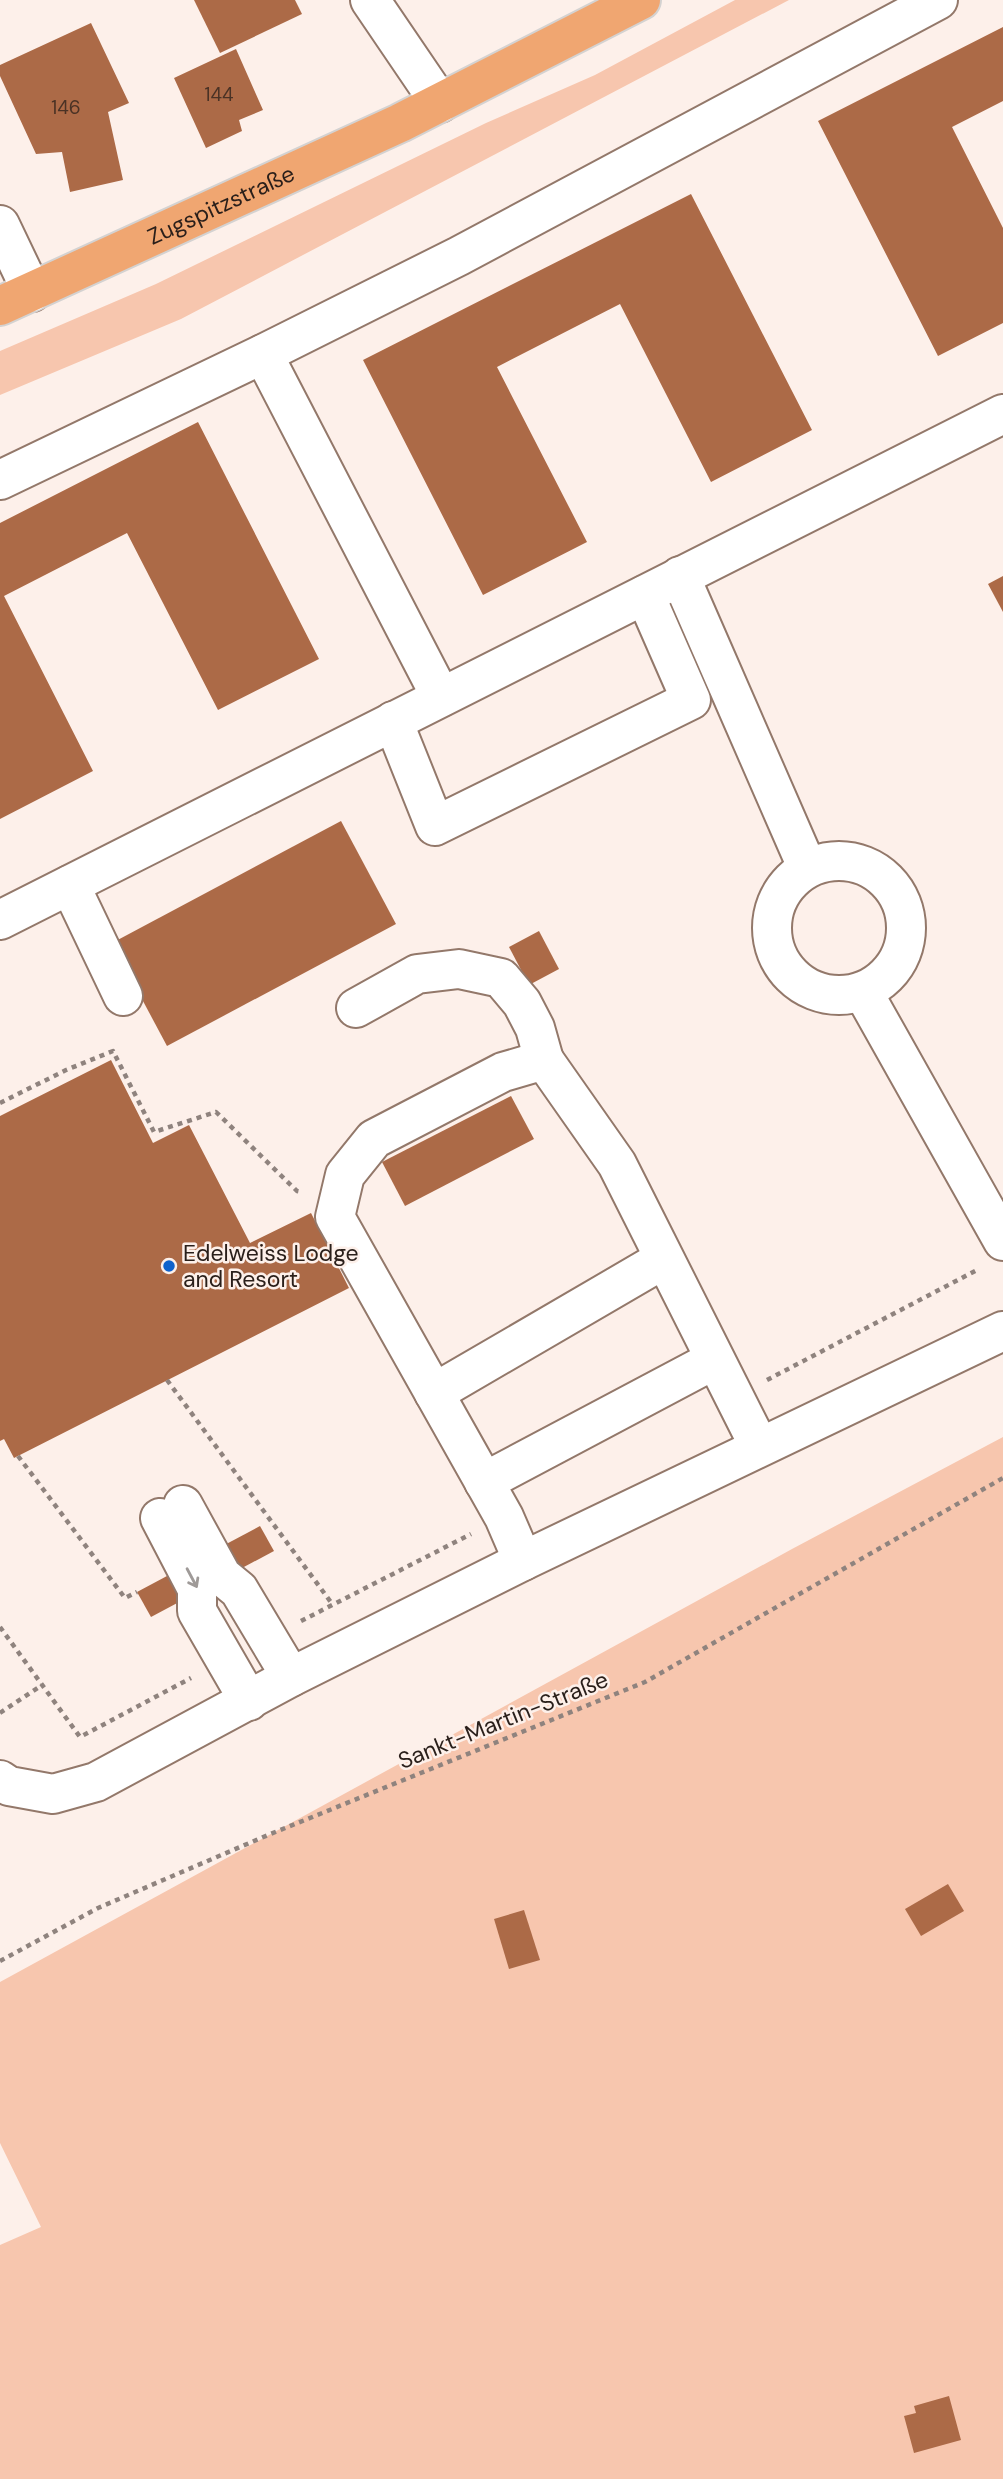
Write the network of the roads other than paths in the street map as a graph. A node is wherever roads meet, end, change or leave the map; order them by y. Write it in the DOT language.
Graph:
graph roads {
  1 [pos="370,0"];
  2 [pos="641,0"];
  3 [pos="937,0"];
  4 [pos="440,103"];
  5 [pos="0,225"];
  6 [pos="16,299"];
  7 [pos="263,354"];
  8 [pos="1003,414"];
  9 [pos="0,480"];
  10 [pos="680,576"];
  11 [pos="645,595"];
  12 [pos="441,697"];
  13 [pos="393,722"];
  14 [pos="807,867"];
  15 [pos="70,886"];
  16 [pos="0,919"];
  17 [pos="863,992"];
  18 [pos="123,996"];
  19 [pos="356,1008"];
  20 [pos="544,1060"];
  21 [pos="1003,1241"];
  22 [pos="664,1259"];
  23 [pos="1003,1331"];
  24 [pos="714,1360"];
  25 [pos="434,1393"];
  26 [pos="758,1446"];
  27 [pos="484,1482"];
  28 [pos="523,1561"];
  29 [pos="291,1677"];
  30 [pos="249,1700"];
  31 [pos="0,1780"];
  1 -- 4 [label="lane"];
  2 -- 4 [label="main road, Zugspitzstraße"];
  3 -- 7 [label="lane"];
  4 -- 6 [label="main road, Zugspitzstraße"];
  5 -- 6 [label="lane"];
  7 -- 9 [label="lane"];
  7 -- 12 [label="lane"];
  8 -- 10 [label="lane"];
  10 -- 11 [label="lane"];
  10 -- 14 [label="lane"];
  11 -- 12 [label="lane"];
  11 -- 13 [label="lane"];
  12 -- 13 [label="lane"];
  13 -- 15 [label="lane"];
  14 -- 17 [label="lane"];
  14 -- 17 [label="lane"];
  15 -- 16 [label="lane"];
  15 -- 18 [label="lane"];
  17 -- 21 [label="lane"];
  19 -- 20 [label="lane"];
  20 -- 22 [label="lane"];
  20 -- 25 [label="lane"];
  22 -- 24 [label="lane"];
  22 -- 25 [label="lane"];
  23 -- 26 [label="lane"];
  24 -- 26 [label="lane"];
  24 -- 27 [label="lane"];
  25 -- 27 [label="lane"];
  26 -- 28 [label="lane"];
  27 -- 28 [label="lane"];
  28 -- 29 [label="lane"];
  29 -- 30 [label="lane"];
  29 -- 30 [label="lane, one-way"];
  30 -- 31 [label="lane"];
}
